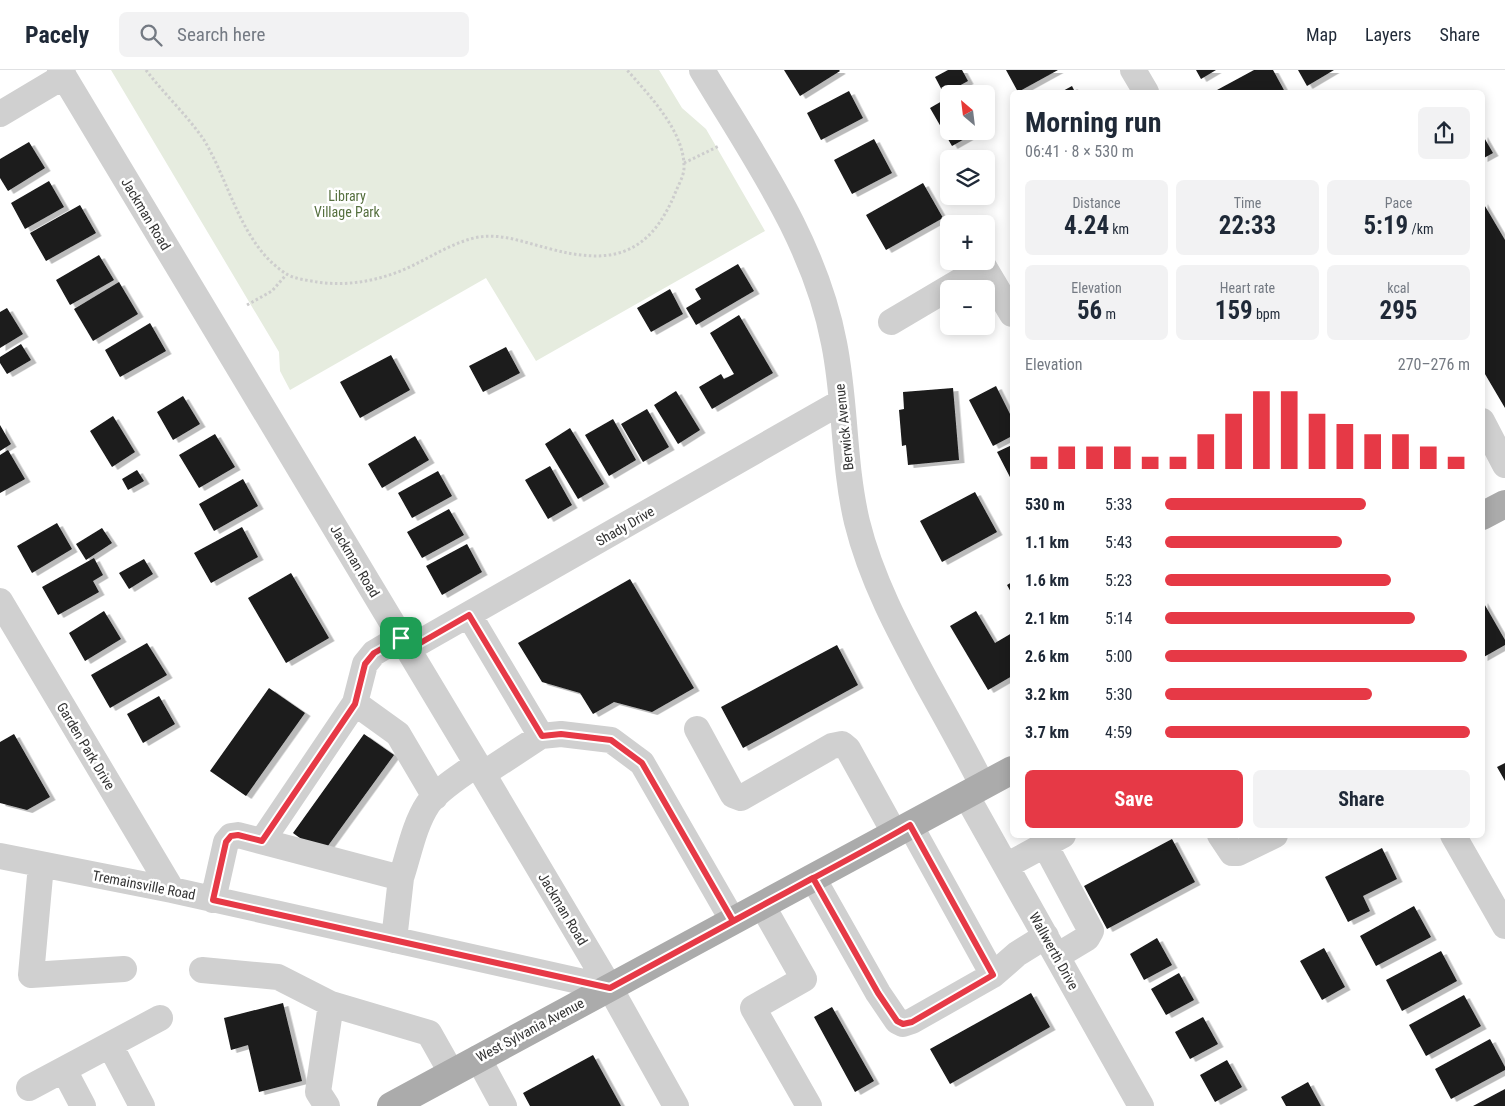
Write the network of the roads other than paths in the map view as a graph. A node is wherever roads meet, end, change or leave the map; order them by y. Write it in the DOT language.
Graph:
graph roads {
  1 [pos="702,70"];
  2 [pos="1133,70"];
  3 [pos="62,73"];
  4 [pos="1145,90"];
  5 [pos="0,114"];
  6 [pos="1010,311"];
  7 [pos="891,322"];
  8 [pos="841,402"];
  9 [pos="1485,427"];
  10 [pos="1505,465"];
  11 [pos="1505,504"];
  12 [pos="1485,514"];
  13 [pos="0,602"];
  14 [pos="469,615"];
  15 [pos="405,644"];
  16 [pos="355,704"];
  17 [pos="697,729"];
  18 [pos="542,736"];
  19 [pos="480,769"];
  20 [pos="1010,771"];
  21 [pos="975,790"];
  22 [pos="435,797"];
  23 [pos="902,829"];
  24 [pos="1222,838"];
  25 [pos="1269,838"];
  26 [pos="1455,838"];
  27 [pos="1053,839"];
  28 [pos="262,841"];
  29 [pos="0,856"];
  30 [pos="41,865"];
  31 [pos="1006,866"];
  32 [pos="401,878"];
  33 [pos="813,878"];
  34 [pos="172,890"];
  35 [pos="213,900"];
  36 [pos="762,905"];
  37 [pos="733,921"];
  38 [pos="1505,926"];
  39 [pos="394,940"];
  40 [pos="1051,946"];
  41 [pos="124,969"];
  42 [pos="202,970"];
  43 [pos="993,975"];
  44 [pos="610,988"];
  45 [pos="331,1004"];
  46 [pos="160,1018"];
  47 [pos="110,1045"];
  48 [pos="478,1058"];
  49 [pos="64,1070"];
  50 [pos="451,1072"];
  51 [pos="28,1088"];
  52 [pos="83,1106"];
  53 [pos="142,1106"];
  54 [pos="326,1106"];
  55 [pos="391,1106"];
  56 [pos="504,1106"];
  57 [pos="676,1106"];
  58 [pos="809,1106"];
  59 [pos="1142,1106"];
  1 -- 8 [label="street, Berwick Avenue"];
  2 -- 4 [label="street"];
  3 -- 5 [label="street"];
  3 -- 15 [label="street, Jackman Road"];
  6 -- 7 [label="street"];
  8 -- 14 [label="street, Shady Drive"];
  8 -- 21 [label="street, Berwick Avenue"];
  9 -- 10 [label="street"];
  11 -- 12 [label="main road"];
  13 -- 34 [label="street, Garden Park Drive"];
  14 -- 15 [label="street, Shady Drive"];
  14 -- 18 [label="street"];
  15 -- 16 [label="street, Shady Drive"];
  15 -- 19 [label="street, Jackman Road"];
  16 -- 22 [label="street"];
  16 -- 28 [label="street"];
  17 -- 23 [label="street"];
  18 -- 19 [label="street"];
  18 -- 37 [label="street"];
  19 -- 22 [label="street"];
  19 -- 44 [label="street, Jackman Road"];
  20 -- 21 [label="main road, West Sylvania Avenue"];
  21 -- 23 [label="main road, West Sylvania Avenue"];
  21 -- 31 [label="street, Wallwerth Drive"];
  22 -- 32 [label="street"];
  23 -- 33 [label="main road, West Sylvania Avenue"];
  23 -- 43 [label="street"];
  24 -- 25 [label="street"];
  26 -- 38 [label="street"];
  27 -- 31 [label="street"];
  27 -- 40 [label="street"];
  28 -- 32 [label="street"];
  28 -- 35 [label="street"];
  29 -- 30 [label="street, Tremainsville Road"];
  30 -- 34 [label="street, Tremainsville Road"];
  30 -- 41 [label="street"];
  31 -- 40 [label="street, Wallwerth Drive"];
  32 -- 39 [label="street"];
  33 -- 36 [label="main road, West Sylvania Avenue"];
  33 -- 43 [label="street"];
  34 -- 35 [label="street, Tremainsville Road"];
  35 -- 39 [label="street, Tremainsville Road"];
  36 -- 37 [label="main road, West Sylvania Avenue"];
  36 -- 58 [label="street"];
  37 -- 44 [label="main road, West Sylvania Avenue"];
  39 -- 44 [label="street, Tremainsville Road"];
  40 -- 43 [label="street"];
  40 -- 59 [label="street, Wallwerth Drive"];
  42 -- 45 [label="street"];
  44 -- 48 [label="main road, West Sylvania Avenue"];
  44 -- 57 [label="street, Jackman Road"];
  45 -- 50 [label="street"];
  45 -- 54 [label="street"];
  46 -- 47 [label="street"];
  47 -- 49 [label="street"];
  47 -- 53 [label="street"];
  48 -- 50 [label="main road, West Sylvania Avenue"];
  48 -- 56 [label="street"];
  49 -- 51 [label="street"];
  49 -- 52 [label="street"];
  50 -- 55 [label="main road, West Sylvania Avenue"];
}
